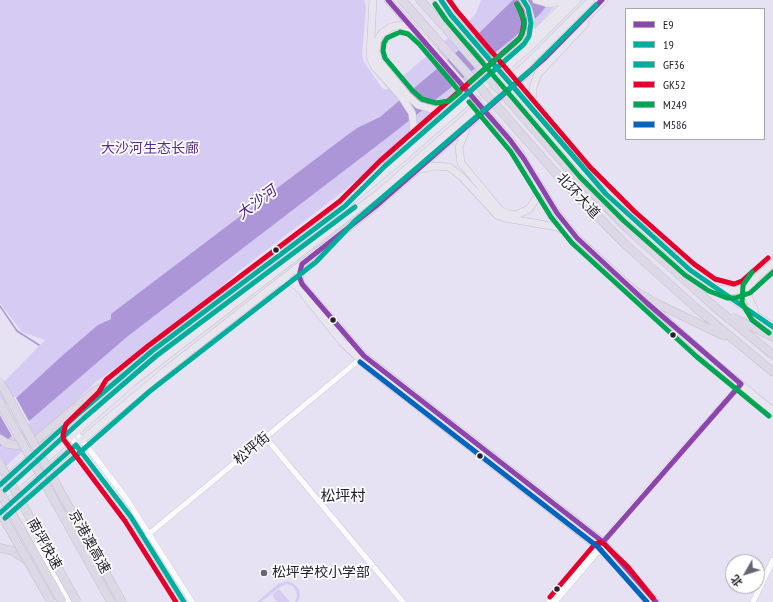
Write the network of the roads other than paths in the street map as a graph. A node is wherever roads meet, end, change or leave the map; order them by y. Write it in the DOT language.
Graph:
graph roads {
  1 [pos="373,0"];
  2 [pos="388,0"];
  3 [pos="402,0"];
  4 [pos="420,0"];
  5 [pos="437,0"];
  6 [pos="441,0"];
  7 [pos="523,0"];
  8 [pos="536,0"];
  9 [pos="569,0"];
  10 [pos="577,0"];
  11 [pos="591,0"];
  12 [pos="605,0"];
  13 [pos="562,1"];
  14 [pos="450,15"];
  15 [pos="424,39"];
  16 [pos="524,44"];
  17 [pos="379,67"];
  18 [pos="453,108"];
  19 [pos="544,123"];
  20 [pos="469,124"];
  21 [pos="402,150"];
  22 [pos="532,172"];
  23 [pos="413,173"];
  24 [pos="465,174"];
  25 [pos="345,206"];
  26 [pos="495,209"];
  27 [pos="350,216"];
  28 [pos="577,238"];
  29 [pos="312,256"];
  30 [pos="773,262"];
  31 [pos="302,264"];
  32 [pos="754,281"];
  33 [pos="280,282"];
  34 [pos="712,285"];
  35 [pos="632,289"];
  36 [pos="218,302"];
  37 [pos="246,308"];
  38 [pos="716,308"];
  39 [pos="757,315"];
  40 [pos="773,327"];
  41 [pos="193,336"];
  42 [pos="773,337"];
  43 [pos="186,342"];
  44 [pos="752,354"];
  45 [pos="773,354"];
  46 [pos="359,360"];
  47 [pos="773,372"];
  48 [pos="123,376"];
  49 [pos="0,382"];
  50 [pos="741,384"];
  51 [pos="111,386"];
  52 [pos="0,403"];
  53 [pos="773,411"];
  54 [pos="72,433"];
  55 [pos="56,435"];
  56 [pos="266,438"];
  57 [pos="0,439"];
  58 [pos="79,442"];
  59 [pos="0,464"];
  60 [pos="0,486"];
  61 [pos="0,492"];
  62 [pos="0,499"];
  63 [pos="12,502"];
  64 [pos="0,513"];
  65 [pos="0,524"];
  66 [pos="149,534"];
  67 [pos="144,538"];
  68 [pos="34,540"];
  69 [pos="600,545"];
  70 [pos="0,548"];
  71 [pos="773,560"];
  72 [pos="28,561"];
  73 [pos="51,602"];
  74 [pos="62,602"];
  75 [pos="69,602"];
  76 [pos="77,602"];
  77 [pos="111,602"];
  78 [pos="122,602"];
  79 [pos="184,602"];
  80 [pos="192,602"];
  81 [pos="403,602"];
  82 [pos="549,602"];
  83 [pos="555,602"];
  84 [pos="648,602"];
  85 [pos="656,602"];
  86 [pos="753,602"];
  1 -- 17 [label="main road"];
  2 -- 15 [label="main road"];
  3 -- 44 [label="highway, 北环大道, bridge"];
  4 -- 38 [label="highway, 北环大道, bridge"];
  5 -- 14 [label="main road"];
  6 -- 14 [label="main road"];
  7 -- 16 [label="main road"];
  8 -- 13 [label="main road"];
  9 -- 16 [label="main road"];
  10 -- 25 [label="main road"];
  11 -- 27 [label="main road"];
  12 -- 19 [label="main road"];
  12 -- 20 [label="main road"];
  14 -- 19 [label="main road, bridge"];
  15 -- 17 [label="main road"];
  15 -- 22 [label="main road, bridge"];
  16 -- 18 [label="main road"];
  17 -- 18 [label="main road"];
  17 -- 21 [label="main road"];
  18 -- 21 [label="main road"];
  19 -- 34 [label="main road"];
  20 -- 23 [label="main road"];
  20 -- 24 [label="main road"];
  21 -- 25 [label="main road"];
  22 -- 26 [label="main road"];
  22 -- 28 [label="main road"];
  23 -- 24 [label="main road"];
  23 -- 29 [label="main road"];
  24 -- 26 [label="main road"];
  25 -- 36 [label="main road"];
  26 -- 28 [label="main road"];
  27 -- 29 [label="main road"];
  27 -- 41 [label="main road"];
  28 -- 35 [label="main road"];
  29 -- 31 [label="main road"];
  30 -- 32 [label="main road"];
  31 -- 33 [label="main road"];
  31 -- 69 [label="main road"];
  32 -- 34 [label="main road"];
  32 -- 39 [label="main road"];
  33 -- 37 [label="main road"];
  33 -- 46 [label="main road"];
  34 -- 39 [label="main road"];
  35 -- 44 [label="highway"];
  35 -- 50 [label="main road"];
  36 -- 43 [label="main road"];
  36 -- 48 [label="main road"];
  37 -- 41 [label="main road"];
  37 -- 58 [label="main road"];
  38 -- 42 [label="highway"];
  38 -- 45 [label="highway, 北环大道"];
  39 -- 40 [label="main road"];
  41 -- 43 [label="main road"];
  43 -- 54 [label="main road"];
  44 -- 47 [label="highway, 北环大道"];
  46 -- 56 [label="street, 松坪街"];
  46 -- 69 [label="main road"];
  48 -- 51 [label="main road"];
  48 -- 57 [label="highway, bridge"];
  49 -- 78 [label="highway, 京港澳高速, bridge"];
  50 -- 53 [label="main road"];
  50 -- 69 [label="street"];
  51 -- 54 [label="main road"];
  51 -- 55 [label="main road"];
  52 -- 77 [label="highway, 京港澳高速, bridge"];
  54 -- 55 [label="street"];
  54 -- 58 [label="street"];
  54 -- 62 [label="main road"];
  55 -- 60 [label="main road"];
  56 -- 66 [label="street, 松坪街"];
  56 -- 81 [label="street"];
  58 -- 63 [label="main road"];
  58 -- 66 [label="street"];
  58 -- 67 [label="street"];
  59 -- 76 [label="highway, 南坪快速, bridge"];
  61 -- 74 [label="highway, 南坪快速, bridge"];
  63 -- 64 [label="main road"];
  63 -- 68 [label="main road"];
  64 -- 72 [label="highway, bridge"];
  65 -- 68 [label="main road"];
  66 -- 67 [label="street, 松坪街"];
  66 -- 80 [label="street"];
  67 -- 79 [label="street"];
  68 -- 75 [label="street"];
  69 -- 82 [label="street"];
  69 -- 83 [label="street"];
  69 -- 84 [label="main road"];
  69 -- 85 [label="main road"];
  70 -- 72 [label="highway"];
  71 -- 86 [label="street"];
  72 -- 73 [label="highway, bridge"];
}
